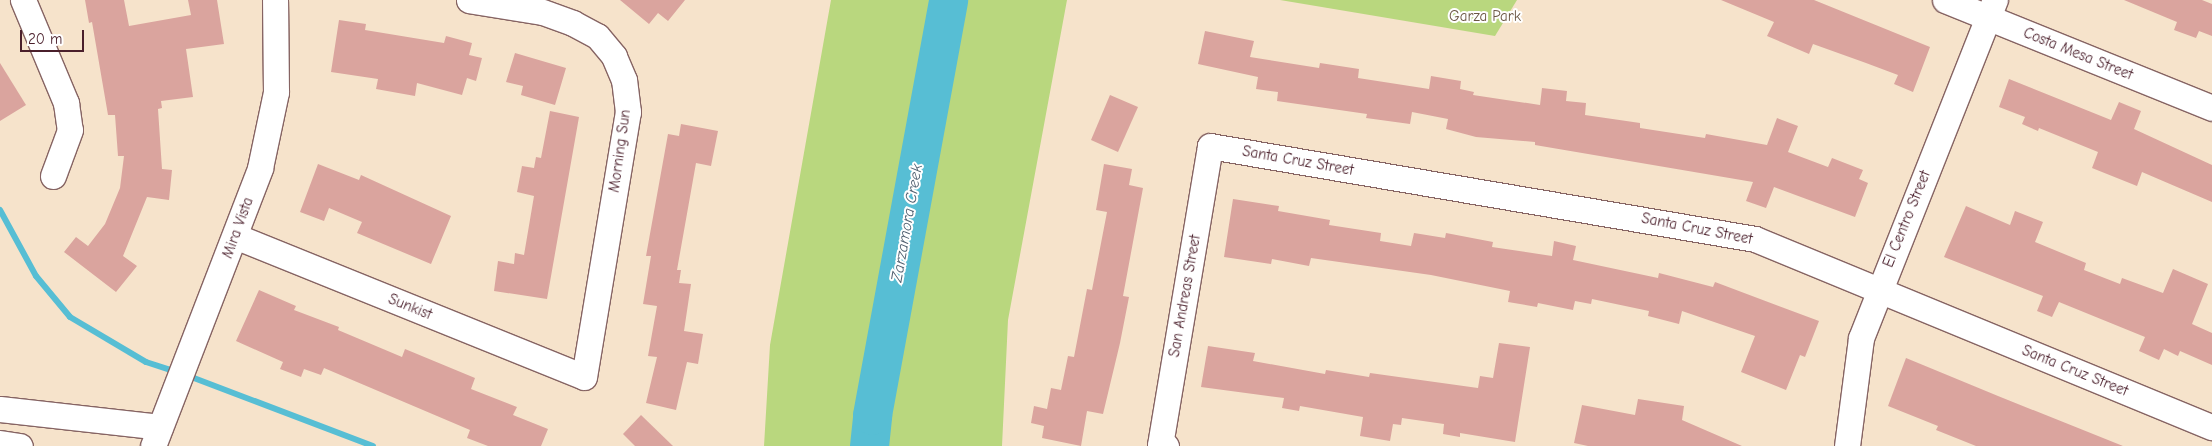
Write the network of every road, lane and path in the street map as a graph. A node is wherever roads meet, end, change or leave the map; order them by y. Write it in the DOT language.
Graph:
graph roads {
  1 [pos="23,0"];
  2 [pos="275,0"];
  3 [pos="469,0"];
  4 [pos="1945,0"];
  5 [pos="1991,9"];
  6 [pos="2212,108"];
  7 [pos="1210,146"];
  8 [pos="53,176"];
  9 [pos="235,236"];
  10 [pos="1878,290"];
  11 [pos="584,377"];
  12 [pos="0,409"];
  13 [pos="2212,428"];
  14 [pos="156,437"];
  15 [pos="0,443"];
  16 [pos="1163,445"];
  17 [pos="20,446"];
  18 [pos="1847,446"];
  1 -- 8 [label="street"];
  2 -- 9 [label="street, Mira Vista"];
  3 -- 11 [label="street, Morning Sun"];
  4 -- 5 [label="street, Costa Mesa Street"];
  5 -- 6 [label="street, Costa Mesa Street"];
  5 -- 10 [label="street, El Centro Street"];
  7 -- 10 [label="street, Santa Cruz Street"];
  7 -- 16 [label="street, San Andreas Street"];
  9 -- 11 [label="street, Sunkist"];
  9 -- 14 [label="street, Mira Vista"];
  10 -- 13 [label="street, Santa Cruz Street"];
  10 -- 18 [label="street, El Centro Street"];
  12 -- 14 [label="street"];
  15 -- 17 [label="street"];
}
